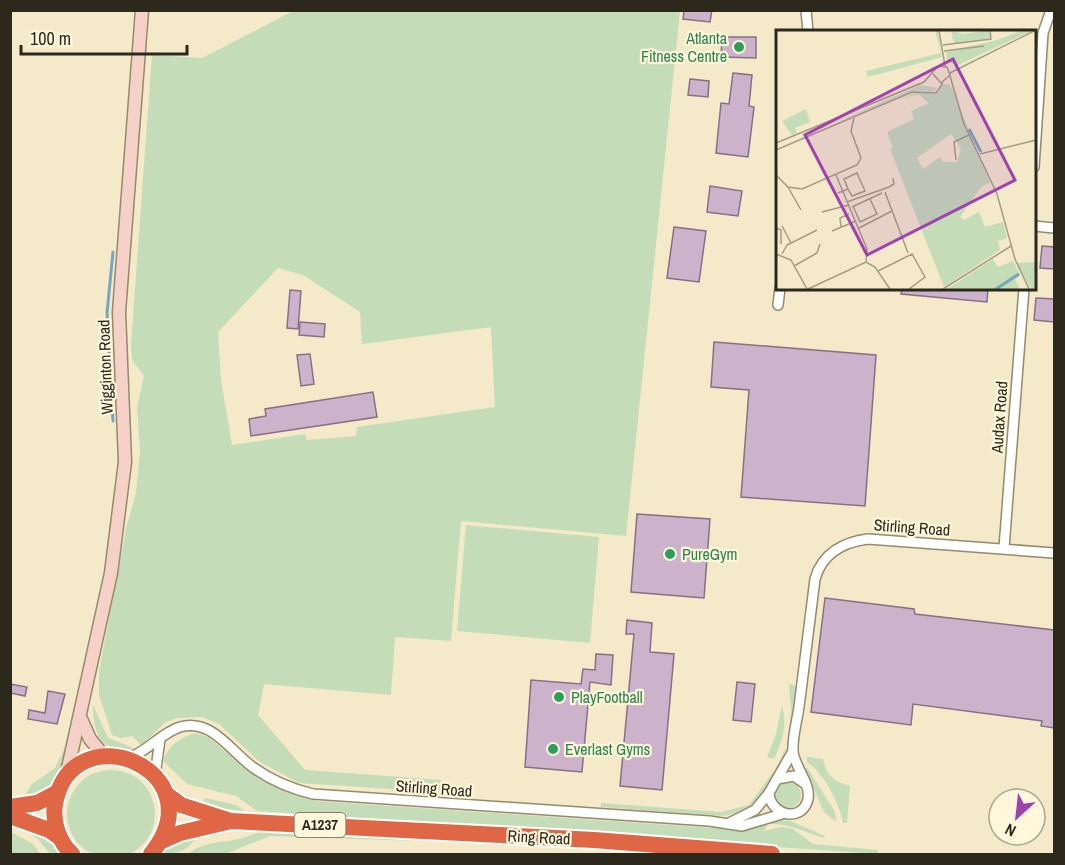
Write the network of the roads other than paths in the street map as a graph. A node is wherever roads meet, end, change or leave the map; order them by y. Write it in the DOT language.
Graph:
graph roads {
  1 [pos="142,10"];
  2 [pos="806,10"];
  3 [pos="1051,10"];
  4 [pos="808,30"];
  5 [pos="1035,152"];
  6 [pos="1035,226"];
  7 [pos="1054,228"];
  8 [pos="780,290"];
  9 [pos="1024,290"];
  10 [pos="778,305"];
  11 [pos="1004,548"];
  12 [pos="1054,553"];
  13 [pos="81,719"];
  14 [pos="160,740"];
  15 [pos="793,751"];
  16 [pos="104,756"];
  17 [pos="129,758"];
  18 [pos="155,775"];
  19 [pos="66,777"];
  20 [pos="777,779"];
  21 [pos="804,783"];
  22 [pos="58,792"];
  23 [pos="769,793"];
  24 [pos="166,794"];
  25 [pos="10,807"];
  26 [pos="782,814"];
  27 [pos="10,816"];
  28 [pos="231,821"];
  29 [pos="731,822"];
  30 [pos="59,837"];
  31 [pos="156,848"];
  32 [pos="70,854"];
  33 [pos="772,855"];
  1 -- 13 [label="main road, Wigginton Road"];
  2 -- 4 [label="street"];
  3 -- 5 [label="street"];
  6 -- 7 [label="street"];
  8 -- 10 [label="street"];
  9 -- 11 [label="street, Audax Road"];
  11 -- 12 [label="street, Stirling Road"];
  11 -- 15 [label="street, Stirling Road"];
  13 -- 16 [label="main road"];
  13 -- 19 [label="main road, Wigginton Road"];
  14 -- 17 [label="street, Stirling Road"];
  14 -- 18 [label="street"];
  14 -- 29 [label="street, Stirling Road"];
  15 -- 20 [label="street, Stirling Road"];
  15 -- 21 [label="street, Stirling Road"];
  16 -- 17 [label="highway"];
  16 -- 19 [label="highway"];
  17 -- 18 [label="highway"];
  18 -- 24 [label="highway"];
  19 -- 22 [label="highway"];
  20 -- 21 [label="street"];
  20 -- 23 [label="street"];
  21 -- 26 [label="street"];
  22 -- 25 [label="highway"];
  22 -- 30 [label="highway"];
  23 -- 26 [label="street"];
  23 -- 29 [label="street"];
  24 -- 28 [label="highway, A1237"];
  24 -- 31 [label="highway"];
  26 -- 29 [label="street, Stirling Road"];
  27 -- 30 [label="highway"];
  28 -- 31 [label="highway, A1237"];
  28 -- 33 [label="highway, Ring Road / A1237"];
  30 -- 32 [label="highway"];
}
